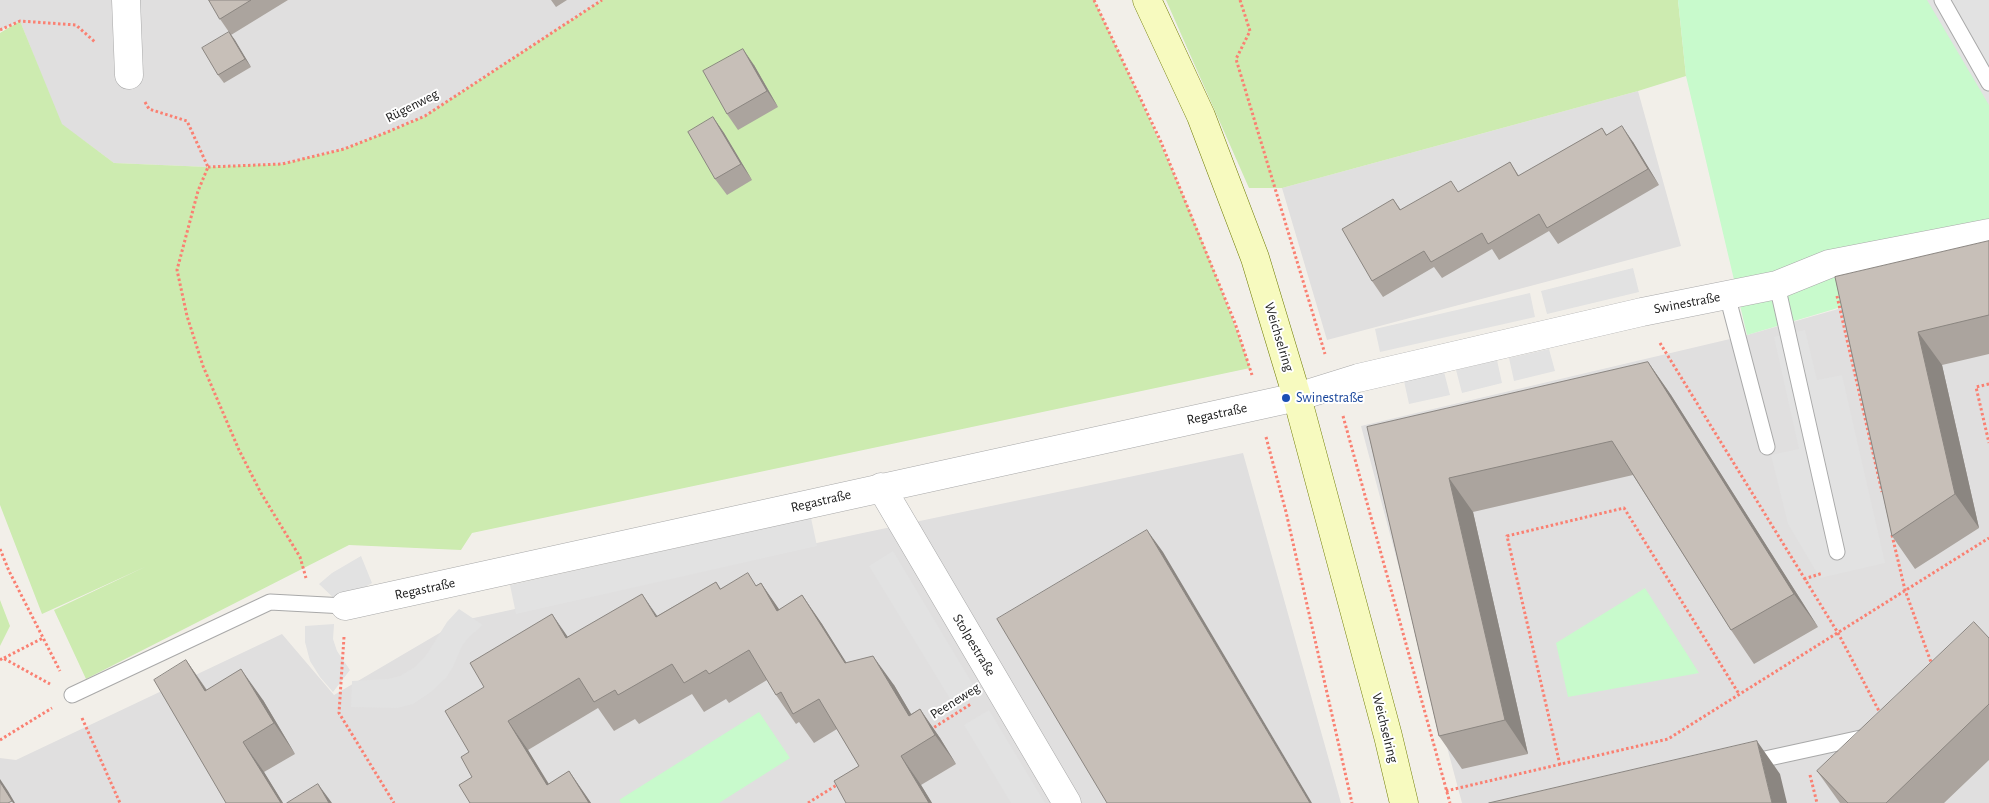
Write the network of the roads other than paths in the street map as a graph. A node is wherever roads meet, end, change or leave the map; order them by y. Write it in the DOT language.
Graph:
graph roads {
  1 [pos="126,0"];
  2 [pos="1147,0"];
  3 [pos="1942,0"];
  4 [pos="129,75"];
  5 [pos="1989,83"];
  6 [pos="1989,233"];
  7 [pos="1777,284"];
  8 [pos="1727,295"];
  9 [pos="1297,397"];
  10 [pos="1767,447"];
  11 [pos="881,487"];
  12 [pos="1837,552"];
  13 [pos="345,606"];
  14 [pos="72,695"];
  15 [pos="1889,731"];
  16 [pos="1738,765"];
  17 [pos="1067,803"];
  18 [pos="1404,803"];
  1 -- 4 [label="street"];
  2 -- 9 [label="street, Weichselring"];
  3 -- 5 [label="lane"];
  6 -- 7 [label="street, Swinestraße"];
  7 -- 8 [label="street, Swinestraße"];
  7 -- 12 [label="lane"];
  8 -- 9 [label="street, Swinestraße"];
  8 -- 10 [label="lane"];
  9 -- 11 [label="street, Regastraße"];
  9 -- 18 [label="street, Weichselring"];
  11 -- 13 [label="street, Regastraße"];
  11 -- 17 [label="street, Stolpestraße"];
  13 -- 14 [label="lane"];
  15 -- 16 [label="lane"];
}
